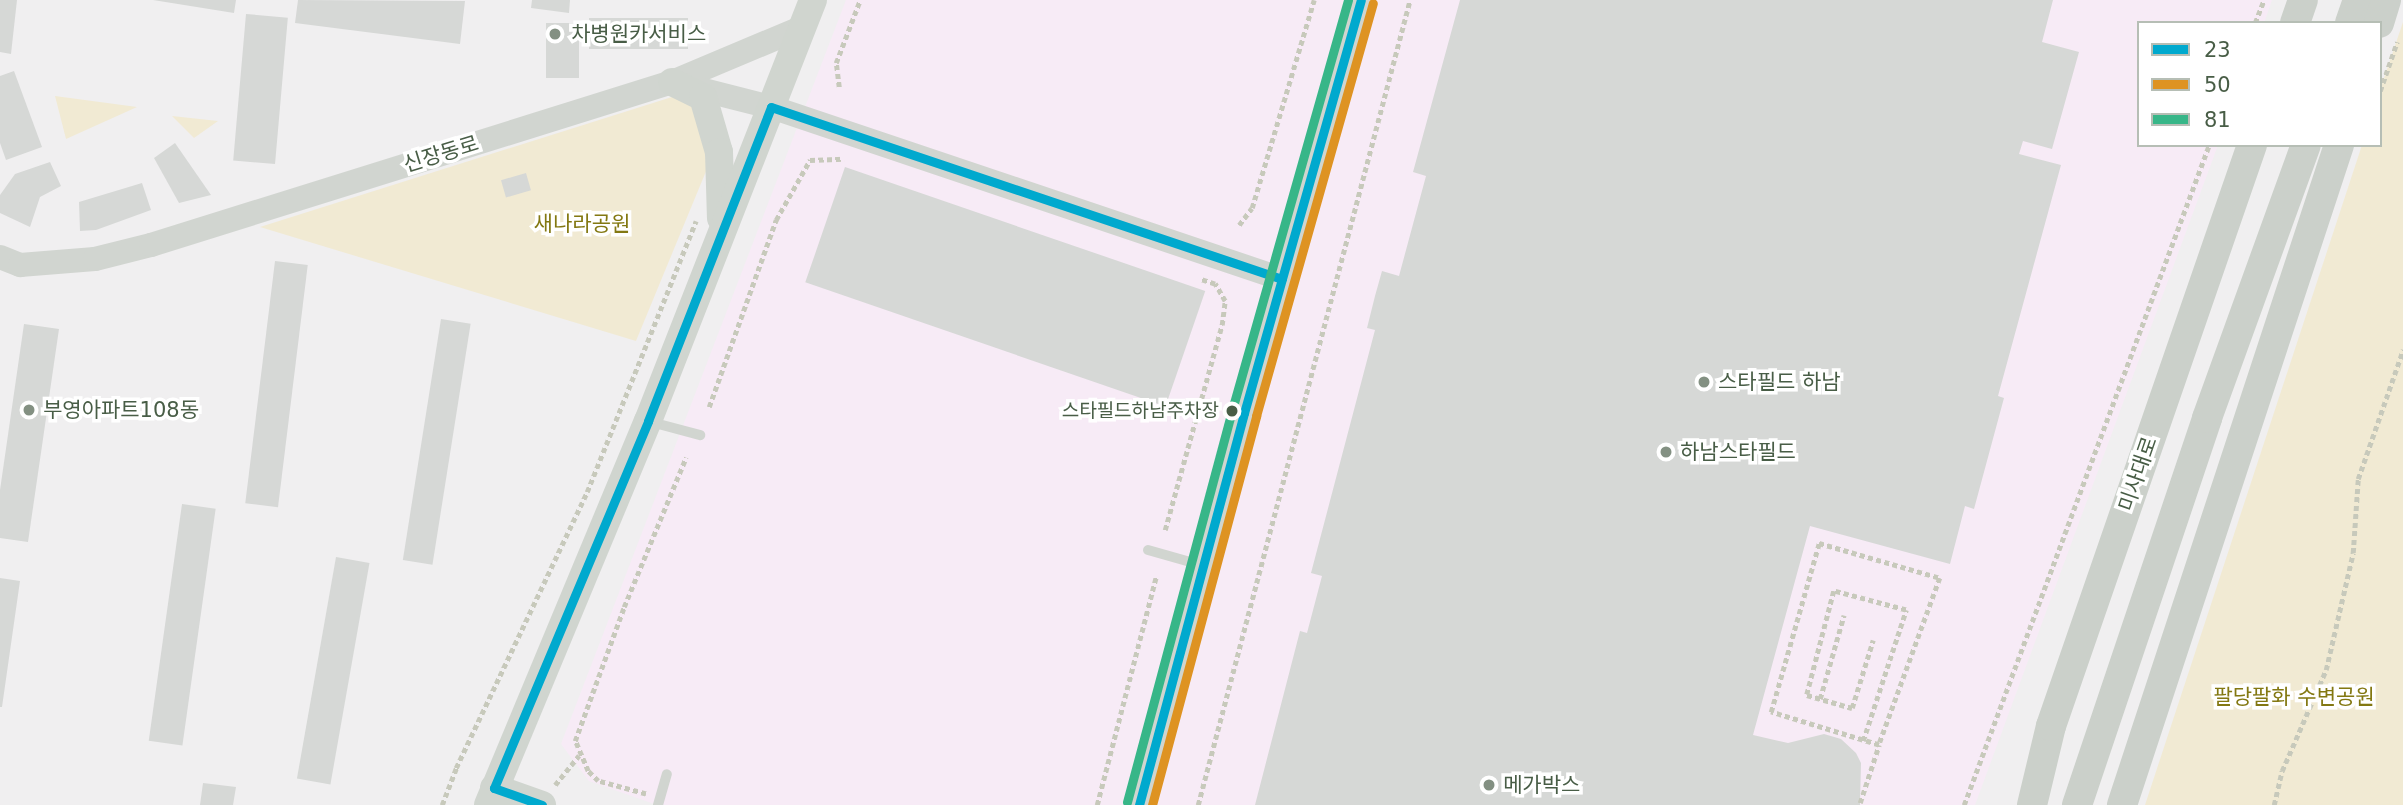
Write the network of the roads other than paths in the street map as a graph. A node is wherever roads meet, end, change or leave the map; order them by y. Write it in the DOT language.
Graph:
graph roads {
  1 [pos="813,0"];
  2 [pos="1361,0"];
  3 [pos="2303,0"];
  4 [pos="2358,0"];
  5 [pos="2386,0"];
  6 [pos="2296,21"];
  7 [pos="2351,21"];
  8 [pos="803,27"];
  9 [pos="2389,29"];
  10 [pos="672,82"];
  11 [pos="771,107"];
  12 [pos="2251,147"];
  13 [pos="2305,147"];
  14 [pos="2338,147"];
  15 [pos="721,235"];
  16 [pos="0,257"];
  17 [pos="1282,279"];
  18 [pos="648,421"];
  19 [pos="700,435"];
  20 [pos="1148,550"];
  21 [pos="1202,566"];
  22 [pos="2051,726"];
  23 [pos="667,774"];
  24 [pos="485,799"];
  25 [pos="541,805"];
  26 [pos="658,805"];
  27 [pos="1139,805"];
  28 [pos="2010,805"];
  29 [pos="2032,805"];
  30 [pos="2077,805"];
  31 [pos="2122,805"];
  1 -- 8 [label="main road"];
  2 -- 17 [label="main road"];
  3 -- 6 [label="main road"];
  4 -- 7 [label="main road"];
  5 -- 9 [label="main road"];
  8 -- 10 [label="street, 신장동로"];
  8 -- 11 [label="main road"];
  10 -- 11 [label="street"];
  10 -- 15 [label="main road"];
  10 -- 16 [label="street, 신장동로"];
  11 -- 15 [label="main road"];
  11 -- 17 [label="street"];
  12 -- 22 [label="main road, 미사대로"];
  13 -- 30 [label="main road"];
  14 -- 31 [label="main road"];
  15 -- 18 [label="main road"];
  17 -- 21 [label="main road"];
  18 -- 19 [label="lane"];
  18 -- 24 [label="main road"];
  20 -- 21 [label="lane"];
  21 -- 27 [label="main road"];
  22 -- 28 [label="main road"];
  22 -- 29 [label="main road, 미사대로"];
  23 -- 26 [label="lane"];
  24 -- 25 [label="main road"];
}
